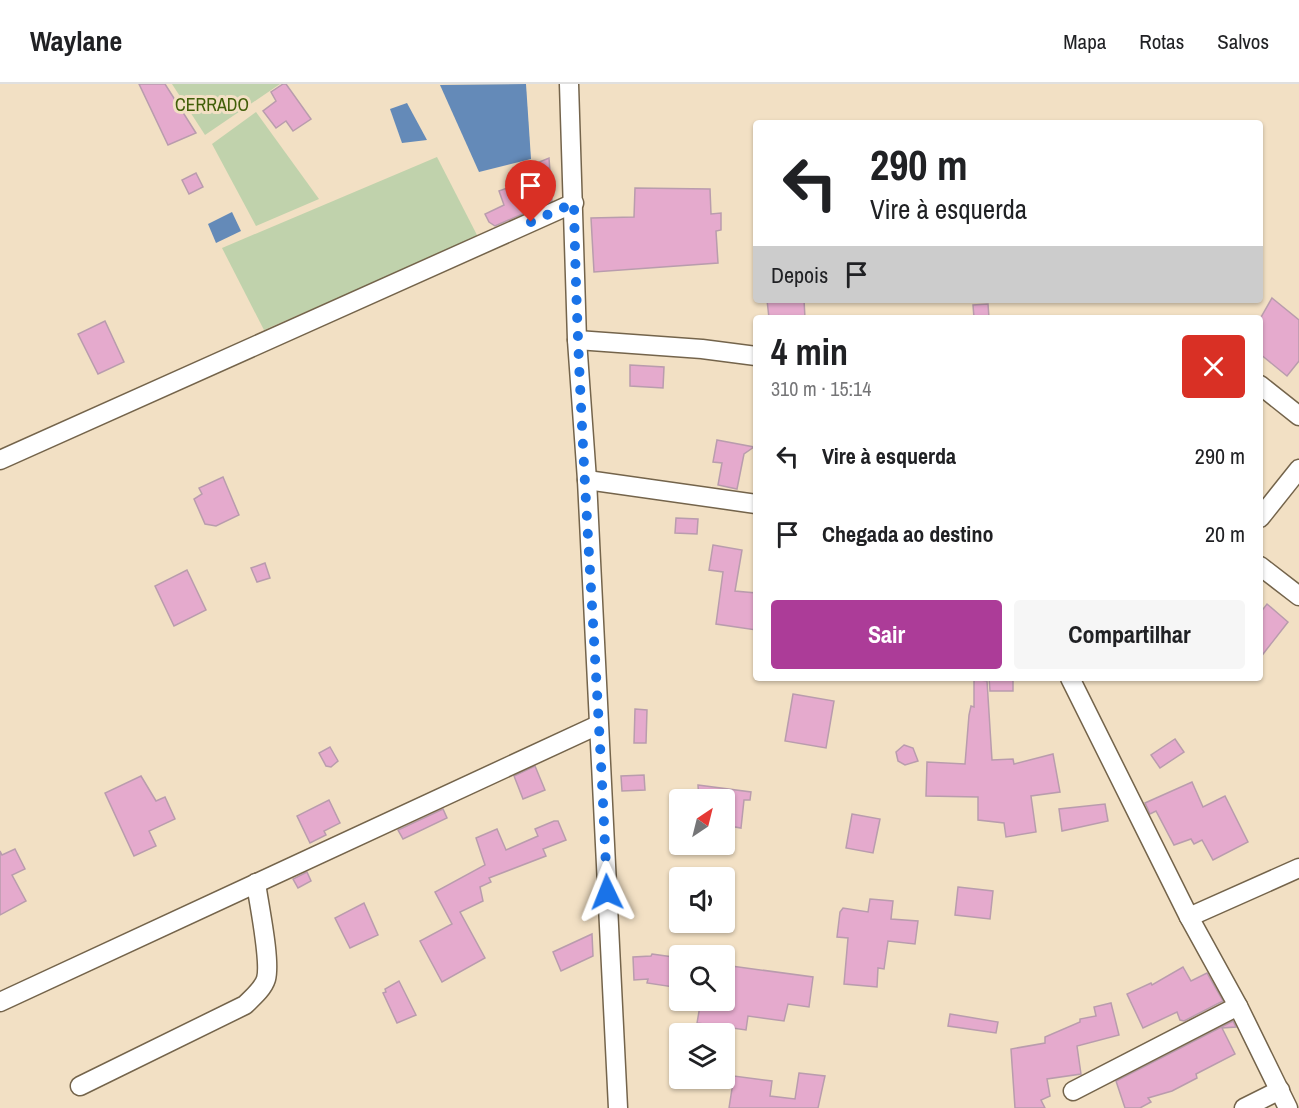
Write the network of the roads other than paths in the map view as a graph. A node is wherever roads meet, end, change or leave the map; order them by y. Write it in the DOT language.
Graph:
graph roads {
  1 [pos="568,84"];
  2 [pos="574,203"];
  3 [pos="577,340"];
  4 [pos="753,356"];
  5 [pos="1263,387"];
  6 [pos="1299,416"];
  7 [pos="0,460"];
  8 [pos="1299,469"];
  9 [pos="587,480"];
  10 [pos="753,504"];
  11 [pos="1263,514"];
  12 [pos="1263,568"];
  13 [pos="1299,596"];
  14 [pos="1071,681"];
  15 [pos="598,725"];
  16 [pos="1299,868"];
  17 [pos="256,883"];
  18 [pos="1189,917"];
  19 [pos="0,1002"];
  20 [pos="1238,1006"];
  21 [pos="80,1086"];
  22 [pos="1280,1090"];
  23 [pos="1073,1091"];
  24 [pos="618,1108"];
  25 [pos="1244,1108"];
  26 [pos="1288,1108"];
  1 -- 2 [label="street"];
  2 -- 3 [label="street"];
  2 -- 7 [label="street"];
  3 -- 4 [label="street"];
  3 -- 9 [label="street"];
  5 -- 6 [label="street"];
  8 -- 11 [label="street"];
  9 -- 10 [label="street"];
  9 -- 15 [label="street"];
  12 -- 13 [label="street"];
  14 -- 18 [label="street"];
  15 -- 17 [label="street"];
  15 -- 24 [label="street"];
  16 -- 18 [label="street"];
  17 -- 19 [label="street"];
  17 -- 21 [label="street"];
  18 -- 20 [label="street"];
  20 -- 22 [label="street"];
  20 -- 23 [label="street"];
  22 -- 25 [label="street"];
  22 -- 26 [label="street"];
}
